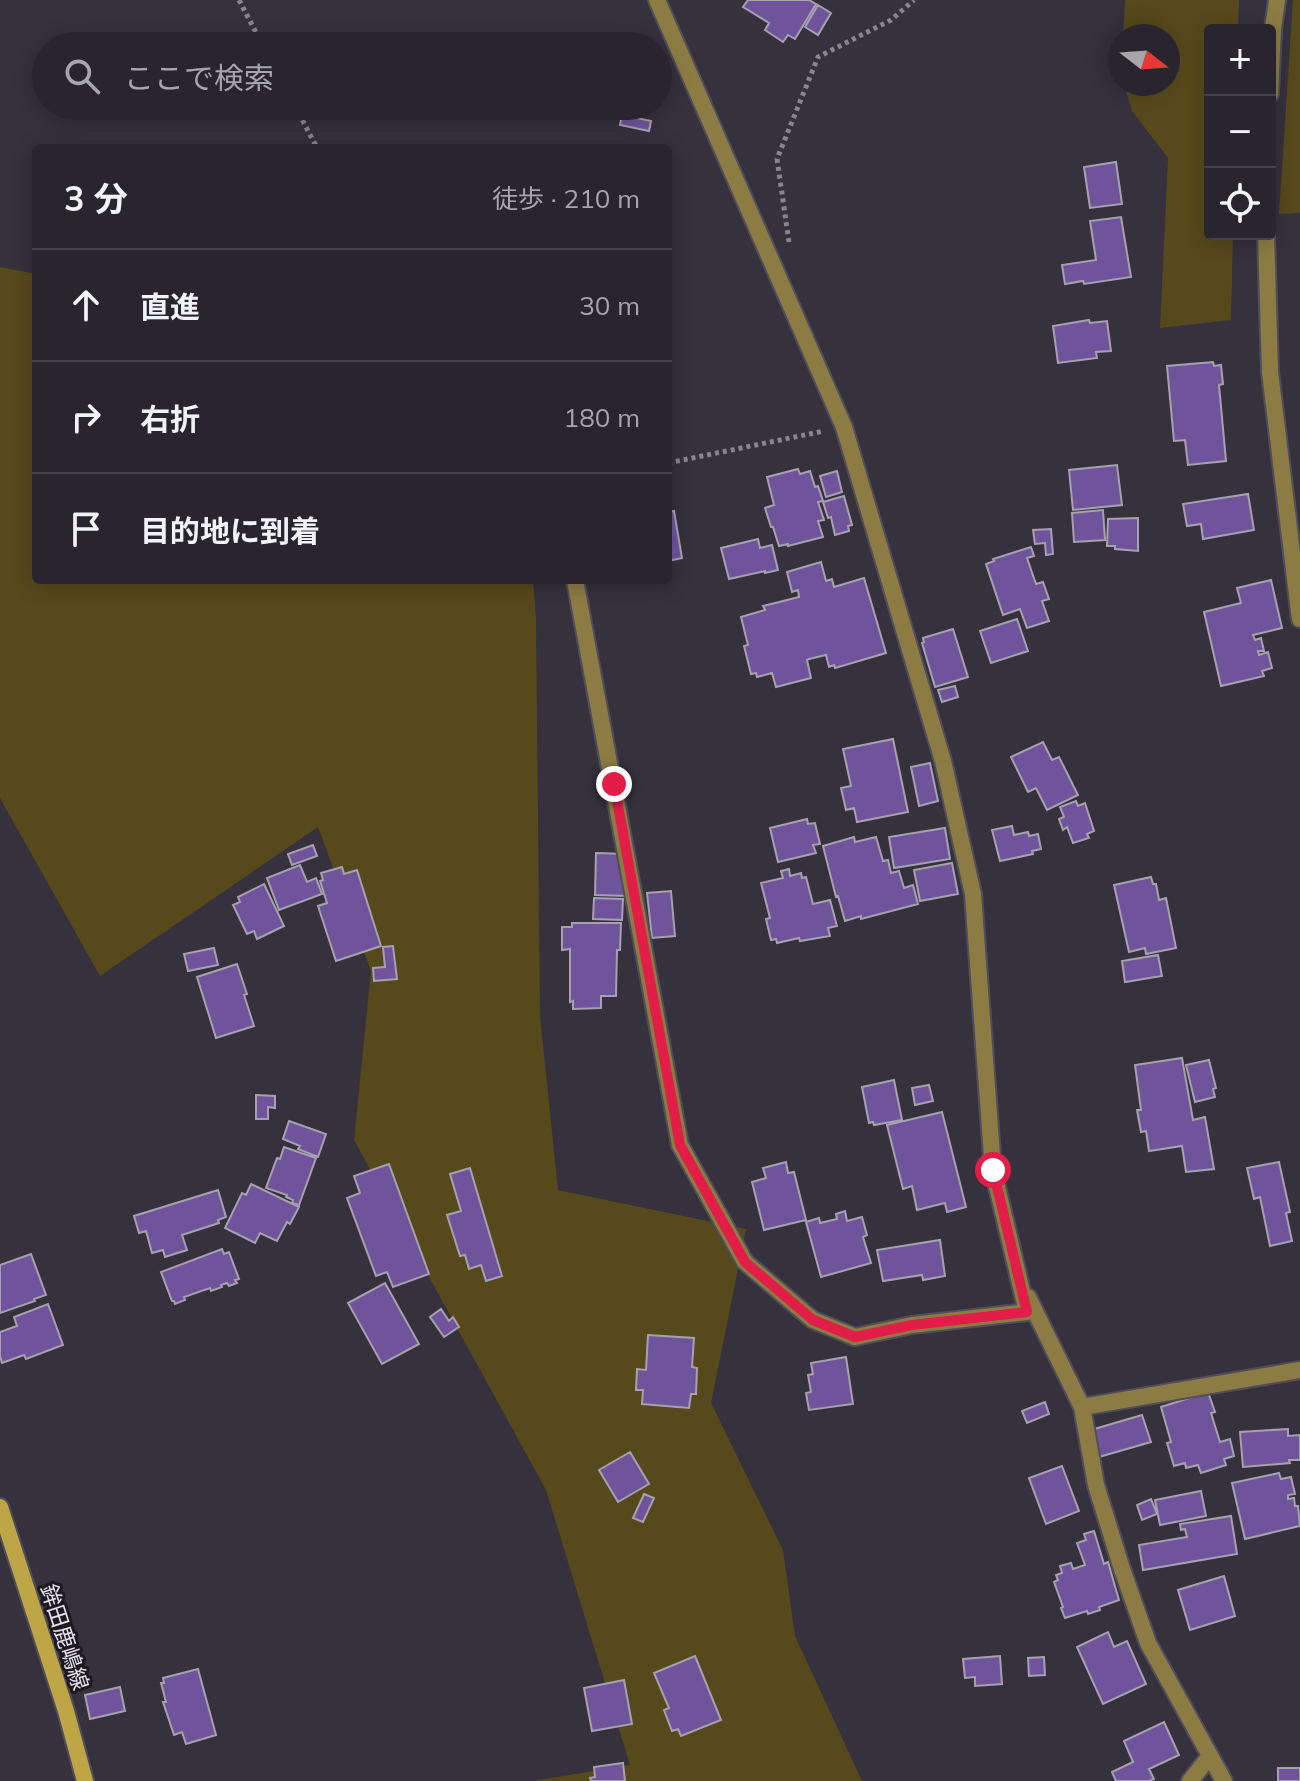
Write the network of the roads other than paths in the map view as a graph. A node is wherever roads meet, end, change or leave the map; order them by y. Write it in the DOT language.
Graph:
graph roads {
  1 [pos="657,0"];
  2 [pos="1277,0"];
  3 [pos="1274,24"];
  4 [pos="671,32"];
  5 [pos="672,34"];
  6 [pos="1266,240"];
  7 [pos="576,584"];
  8 [pos="1300,619"];
  9 [pos="1022,1284"];
  10 [pos="1300,1370"];
  11 [pos="1082,1407"];
  12 [pos="0,1507"];
  13 [pos="1210,1756"];
  14 [pos="85,1781"];
  15 [pos="1190,1781"];
  16 [pos="1224,1781"];
  1 -- 4 [label="street"];
  2 -- 3 [label="street"];
  5 -- 9 [label="street"];
  6 -- 8 [label="street"];
  7 -- 9 [label="street"];
  9 -- 11 [label="street"];
  10 -- 11 [label="street"];
  11 -- 13 [label="street"];
  12 -- 14 [label="main road, 鉾田鹿嶋線"];
  13 -- 15 [label="street"];
  13 -- 16 [label="street"];
}
